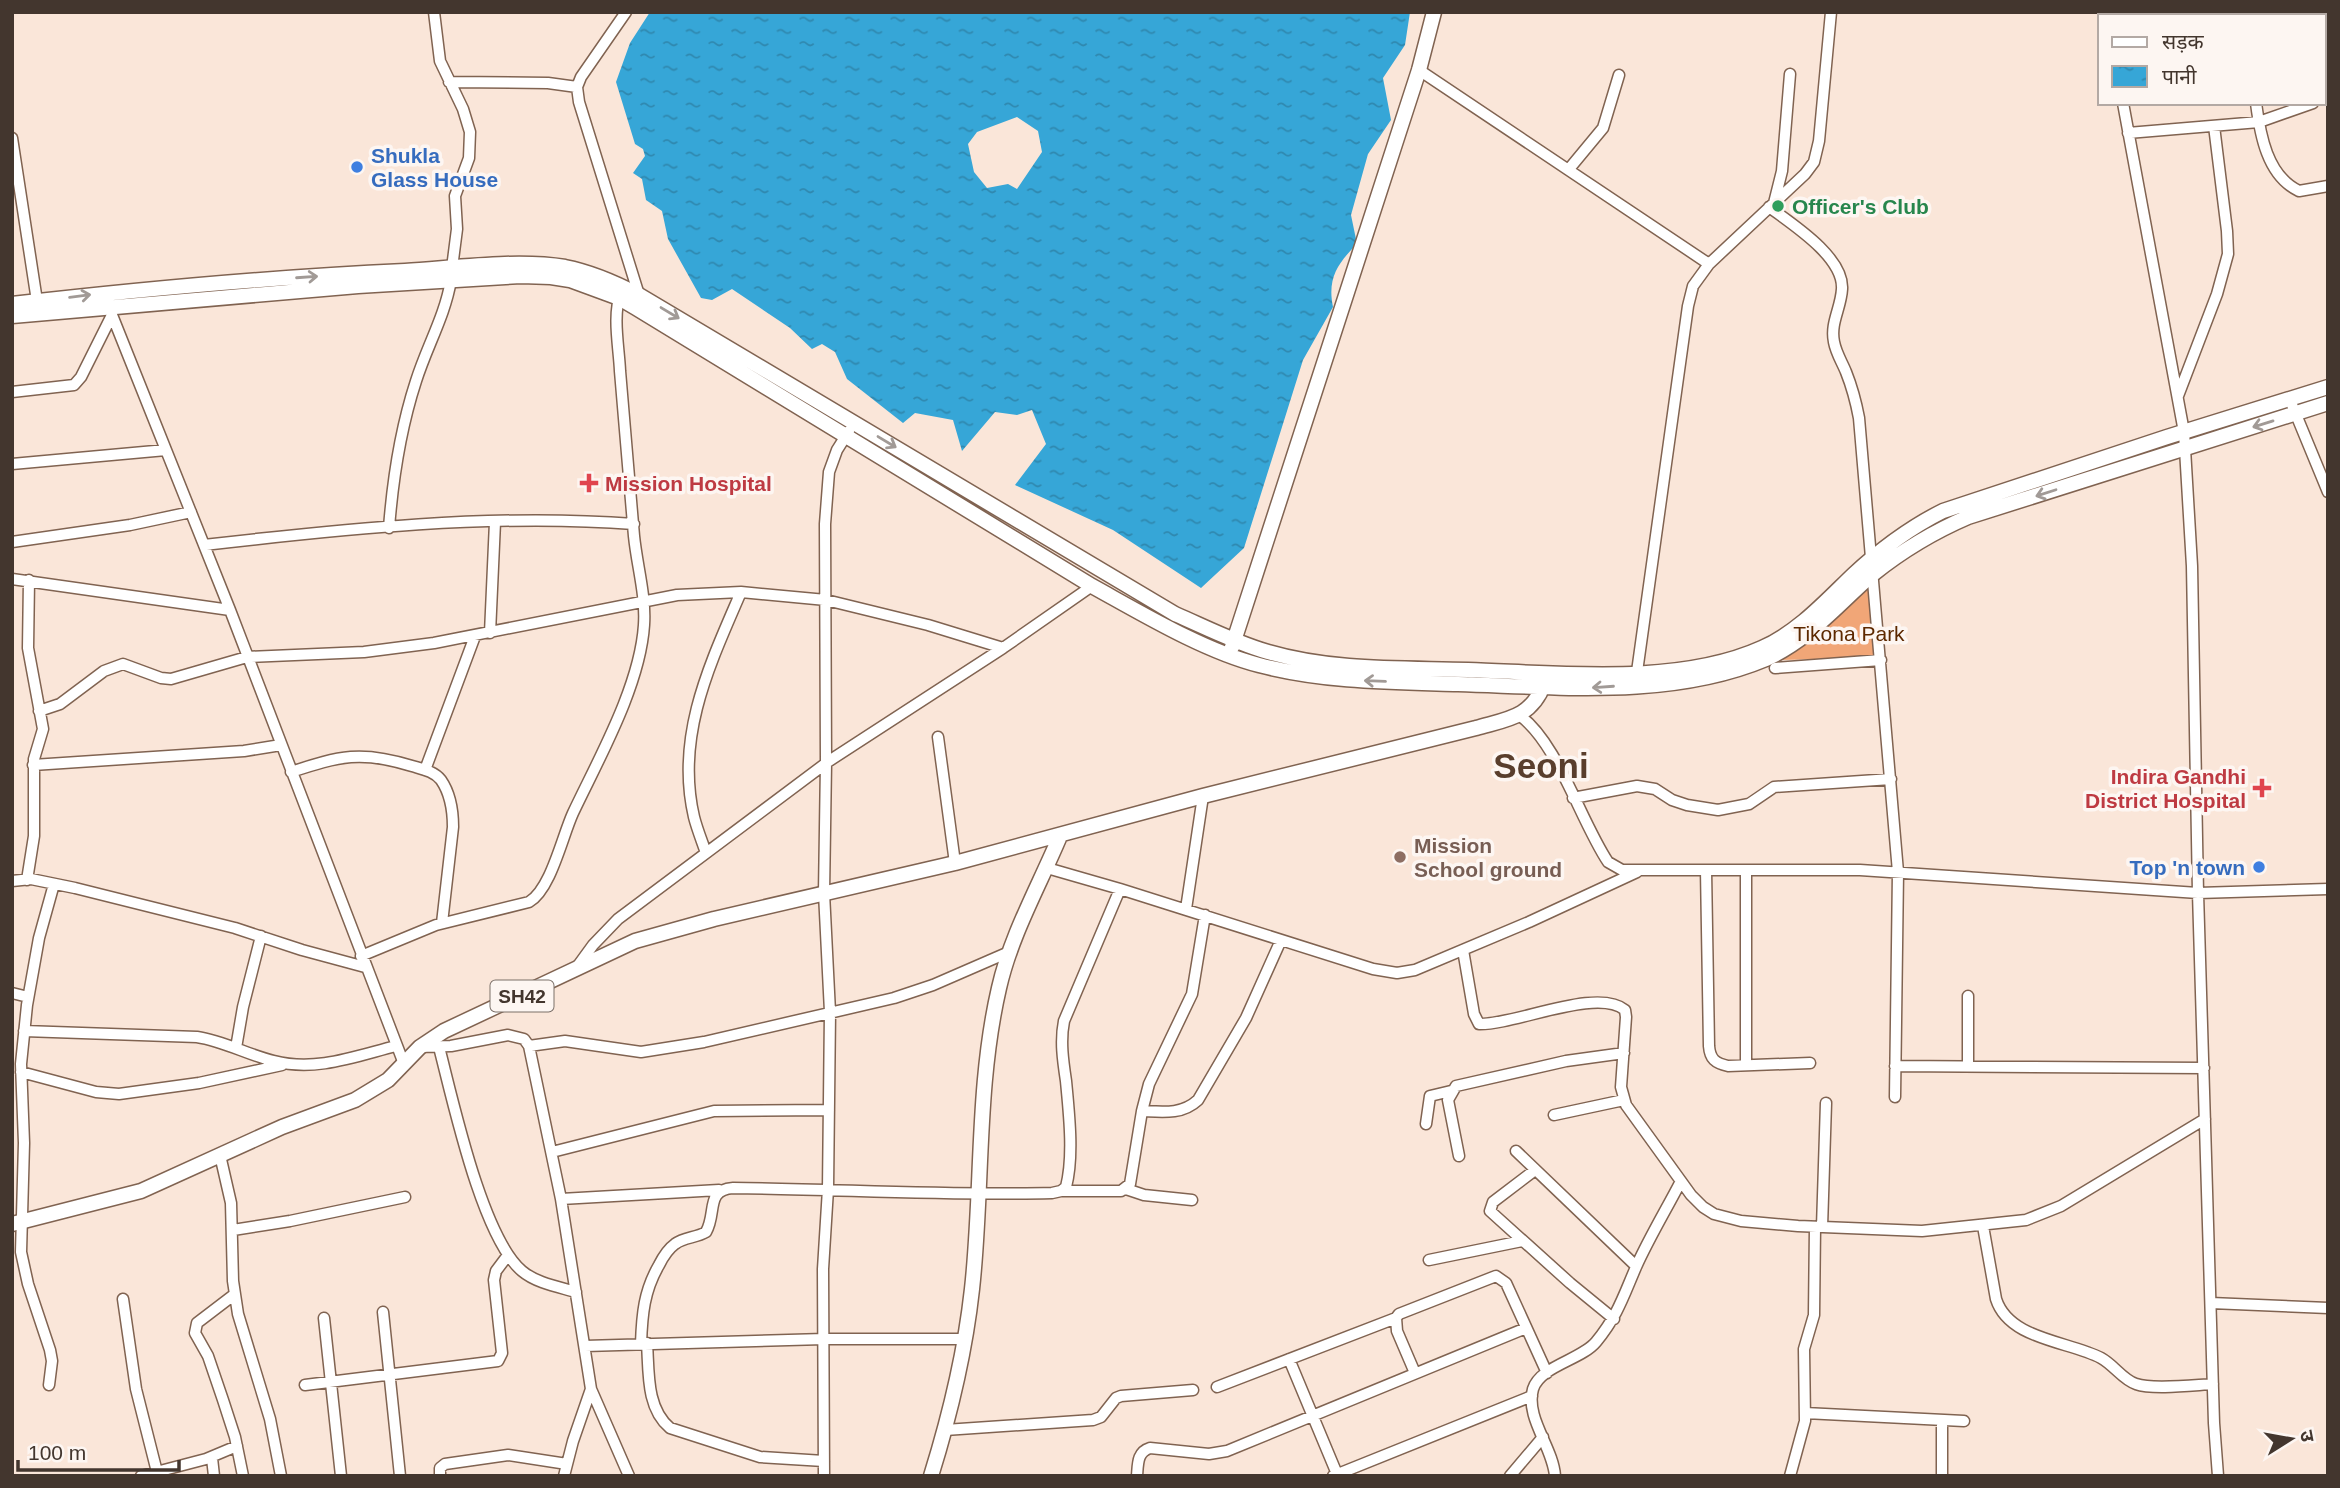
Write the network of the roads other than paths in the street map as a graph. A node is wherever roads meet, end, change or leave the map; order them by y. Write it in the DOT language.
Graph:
graph roads {
  1 [pos="434,12"];
  2 [pos="626,12"];
  3 [pos="1434,12"];
  4 [pos="1831,12"];
  5 [pos="1419,70"];
  6 [pos="1619,75"];
  7 [pos="1790,75"];
  8 [pos="449,82"];
  9 [pos="577,87"];
  10 [pos="2123,105"];
  11 [pos="2256,105"];
  12 [pos="2307,105"];
  13 [pos="2259,122"];
  14 [pos="2214,126"];
  15 [pos="2128,133"];
  16 [pos="12,138"];
  17 [pos="1569,169"];
  18 [pos="2328,186"];
  19 [pos="1771,205"];
  20 [pos="1709,264"];
  21 [pos="452,274"];
  22 [pos="621,292"];
  23 [pos="37,301"];
  24 [pos="638,301"];
  25 [pos="12,304"];
  26 [pos="109,304"];
  27 [pos="12,316"];
  28 [pos="2328,387"];
  29 [pos="12,392"];
  30 [pos="2178,396"];
  31 [pos="2328,403"];
  32 [pos="2293,407"];
  33 [pos="850,429"];
  34 [pos="2184,432"];
  35 [pos="2185,448"];
  36 [pos="166,450"];
  37 [pos="12,464"];
  38 [pos="2328,492"];
  39 [pos="191,512"];
  40 [pos="495,522"];
  41 [pos="634,524"];
  42 [pos="389,528"];
  43 [pos="12,542"];
  44 [pos="204,545"];
  45 [pos="1872,558"];
  46 [pos="1873,574"];
  47 [pos="12,579"];
  48 [pos="29,580"];
  49 [pos="1092,586"];
  50 [pos="741,592"];
  51 [pos="826,600"];
  52 [pos="645,602"];
  53 [pos="230,610"];
  54 [pos="490,633"];
  55 [pos="475,636"];
  56 [pos="1234,640"];
  57 [pos="1003,648"];
  58 [pos="1229,655"];
  59 [pos="247,657"];
  60 [pos="1881,660"];
  61 [pos="1775,668"];
  62 [pos="1549,672"];
  63 [pos="1636,679"];
  64 [pos="1542,689"];
  65 [pos="39,711"];
  66 [pos="1520,715"];
  67 [pos="938,737"];
  68 [pos="281,745"];
  69 [pos="826,763"];
  70 [pos="33,765"];
  71 [pos="425,770"];
  72 [pos="291,772"];
  73 [pos="1891,779"];
  74 [pos="1203,796"];
  75 [pos="1573,798"];
  76 [pos="1060,836"];
  77 [pos="706,853"];
  78 [pos="955,863"];
  79 [pos="1047,868"];
  80 [pos="1706,870"];
  81 [pos="1746,870"];
  82 [pos="1640,871"];
  83 [pos="1898,872"];
  84 [pos="27,880"];
  85 [pos="12,881"];
  86 [pos="54,884"];
  87 [pos="1120,889"];
  88 [pos="2328,889"];
  89 [pos="824,892"];
  90 [pos="2199,893"];
  91 [pos="1186,909"];
  92 [pos="1205,915"];
  93 [pos="442,923"];
  94 [pos="261,936"];
  95 [pos="1281,940"];
  96 [pos="1462,950"];
  97 [pos="1009,952"];
  98 [pos="363,962"];
  99 [pos="577,967"];
  100 [pos="12,993"];
  101 [pos="1968,996"];
  102 [pos="28,997"];
  103 [pos="830,1012"];
  104 [pos="24,1031"];
  105 [pos="396,1046"];
  106 [pos="529,1046"];
  107 [pos="420,1047"];
  108 [pos="439,1047"];
  109 [pos="236,1048"];
  110 [pos="1624,1053"];
  111 [pos="1810,1063"];
  112 [pos="286,1064"];
  113 [pos="404,1064"];
  114 [pos="1746,1065"];
  115 [pos="1895,1066"];
  116 [pos="1968,1066"];
  117 [pos="18,1068"];
  118 [pos="2204,1068"];
  119 [pos="1451,1091"];
  120 [pos="1895,1097"];
  121 [pos="1624,1100"];
  122 [pos="1826,1103"];
  123 [pos="829,1110"];
  124 [pos="1142,1111"];
  125 [pos="1554,1115"];
  126 [pos="2205,1119"];
  127 [pos="1426,1124"];
  128 [pos="1516,1151"];
  129 [pos="552,1152"];
  130 [pos="220,1155"];
  131 [pos="1459,1156"];
  132 [pos="1535,1170"];
  133 [pos="1681,1181"];
  134 [pos="828,1189"];
  135 [pos="1126,1189"];
  136 [pos="719,1191"];
  137 [pos="1061,1191"];
  138 [pos="978,1195"];
  139 [pos="405,1197"];
  140 [pos="561,1199"];
  141 [pos="1192,1200"];
  142 [pos="17,1223"];
  143 [pos="1983,1226"];
  144 [pos="1819,1227"];
  145 [pos="233,1230"];
  146 [pos="1522,1241"];
  147 [pos="508,1255"];
  148 [pos="1429,1260"];
  149 [pos="1636,1266"];
  150 [pos="576,1292"];
  151 [pos="235,1294"];
  152 [pos="123,1299"];
  153 [pos="2211,1303"];
  154 [pos="2328,1308"];
  155 [pos="383,1312"];
  156 [pos="324,1318"];
  157 [pos="1396,1318"];
  158 [pos="1614,1318"];
  159 [pos="1526,1328"];
  160 [pos="824,1339"];
  161 [pos="965,1339"];
  162 [pos="644,1343"];
  163 [pos="585,1346"];
  164 [pos="1289,1359"];
  165 [pos="1415,1373"];
  166 [pos="1547,1373"];
  167 [pos="391,1375"];
  168 [pos="331,1382"];
  169 [pos="2213,1384"];
  170 [pos="49,1385"];
  171 [pos="305,1385"];
  172 [pos="1217,1387"];
  173 [pos="591,1389"];
  174 [pos="1193,1390"];
  175 [pos="1532,1396"];
  176 [pos="1805,1413"];
  177 [pos="1311,1416"];
  178 [pos="1942,1420"];
  179 [pos="1964,1421"];
  180 [pos="946,1430"];
  181 [pos="1543,1437"];
  182 [pos="237,1446"];
  183 [pos="212,1458"];
  184 [pos="824,1461"];
  185 [pos="567,1464"];
  186 [pos="157,1472"];
  187 [pos="1335,1475"];
  188 [pos="2220,1475"];
  189 [pos="141,1476"];
  190 [pos="214,1476"];
  191 [pos="243,1476"];
  192 [pos="281,1476"];
  193 [pos="341,1476"];
  194 [pos="400,1476"];
  195 [pos="440,1476"];
  196 [pos="564,1476"];
  197 [pos="628,1476"];
  198 [pos="824,1476"];
  199 [pos="931,1476"];
  200 [pos="1137,1476"];
  201 [pos="1510,1476"];
  202 [pos="1555,1476"];
  203 [pos="1790,1476"];
  204 [pos="1942,1476"];
  1 -- 8 [label="street"];
  2 -- 9 [label="street"];
  3 -- 5 [label="main road"];
  4 -- 19 [label="street"];
  5 -- 17 [label="street"];
  5 -- 56 [label="main road"];
  6 -- 17 [label="street"];
  7 -- 19 [label="street"];
  8 -- 9 [label="street"];
  8 -- 21 [label="street"];
  9 -- 24 [label="street"];
  10 -- 15 [label="street"];
  11 -- 13 [label="street"];
  12 -- 13 [label="street"];
  13 -- 14 [label="street"];
  13 -- 18 [label="street"];
  14 -- 15 [label="street"];
  14 -- 30 [label="street"];
  15 -- 30 [label="street"];
  16 -- 23 [label="street"];
  17 -- 20 [label="street"];
  19 -- 20 [label="street"];
  19 -- 45 [label="street"];
  20 -- 63 [label="street"];
  21 -- 22 [label="main road"];
  21 -- 26 [label="main road"];
  21 -- 42 [label="street"];
  22 -- 24 [label="main road"];
  22 -- 41 [label="street"];
  23 -- 25 [label="main road"];
  23 -- 26 [label="main road, one-way"];
  24 -- 33 [label="main road"];
  26 -- 27 [label="main road"];
  26 -- 29 [label="street"];
  26 -- 36 [label="street"];
  28 -- 32 [label="main road"];
  30 -- 34 [label="street"];
  31 -- 32 [label="main road"];
  32 -- 34 [label="main road"];
  32 -- 35 [label="main road, one-way"];
  32 -- 38 [label="street"];
  33 -- 49 [label="main road"];
  33 -- 51 [label="street"];
  33 -- 56 [label="main road, one-way"];
  34 -- 35 [label="street"];
  34 -- 45 [label="main road"];
  35 -- 46 [label="main road, one-way"];
  35 -- 90 [label="street"];
  36 -- 37 [label="street"];
  36 -- 39 [label="street"];
  39 -- 43 [label="street"];
  39 -- 44 [label="street"];
  40 -- 41 [label="street"];
  40 -- 42 [label="street"];
  40 -- 54 [label="street"];
  41 -- 52 [label="street"];
  42 -- 44 [label="street"];
  44 -- 53 [label="street"];
  45 -- 46 [label="street"];
  45 -- 63 [label="main road"];
  46 -- 60 [label="street"];
  46 -- 63 [label="main road"];
  47 -- 48 [label="street"];
  48 -- 53 [label="street"];
  48 -- 65 [label="street"];
  49 -- 57 [label="street"];
  49 -- 58 [label="main road"];
  50 -- 51 [label="street"];
  50 -- 52 [label="street"];
  50 -- 77 [label="street"];
  51 -- 57 [label="street"];
  51 -- 69 [label="street"];
  52 -- 54 [label="street"];
  52 -- 93 [label="street"];
  53 -- 59 [label="street"];
  54 -- 55 [label="street"];
  55 -- 59 [label="street"];
  55 -- 71 [label="street"];
  56 -- 58 [label="main road"];
  56 -- 62 [label="main road"];
  57 -- 69 [label="street"];
  64 -- 58 [label="main road, one-way"];
  59 -- 65 [label="street"];
  59 -- 68 [label="street"];
  60 -- 61 [label="street"];
  60 -- 73 [label="street"];
  62 -- 63 [label="main road"];
  62 -- 64 [label="main road"];
  63 -- 64 [label="main road, one-way"];
  64 -- 66 [label="main road"];
  65 -- 70 [label="street"];
  66 -- 74 [label="main road"];
  66 -- 75 [label="street"];
  67 -- 78 [label="street"];
  68 -- 70 [label="street"];
  68 -- 72 [label="street"];
  69 -- 77 [label="street"];
  69 -- 89 [label="street"];
  70 -- 84 [label="street"];
  71 -- 72 [label="street"];
  71 -- 93 [label="street"];
  72 -- 98 [label="street"];
  73 -- 75 [label="street"];
  73 -- 83 [label="street"];
  74 -- 76 [label="main road"];
  74 -- 91 [label="street"];
  75 -- 82 [label="street"];
  76 -- 78 [label="main road, SH42"];
  76 -- 79 [label="main road"];
  77 -- 99 [label="street"];
  78 -- 89 [label="main road, SH42"];
  79 -- 87 [label="street"];
  79 -- 97 [label="main road"];
  80 -- 81 [label="street"];
  80 -- 82 [label="street"];
  80 -- 114 [label="street"];
  81 -- 83 [label="street"];
  81 -- 114 [label="street"];
  82 -- 96 [label="street"];
  83 -- 90 [label="street"];
  83 -- 115 [label="street"];
  84 -- 85 [label="street"];
  84 -- 86 [label="street"];
  86 -- 94 [label="street"];
  86 -- 102 [label="street"];
  87 -- 91 [label="street"];
  87 -- 137 [label="street"];
  88 -- 90 [label="street"];
  89 -- 99 [label="main road, SH42"];
  89 -- 103 [label="street"];
  90 -- 118 [label="street"];
  91 -- 92 [label="street"];
  92 -- 95 [label="street"];
  92 -- 124 [label="street"];
  93 -- 98 [label="street"];
  94 -- 98 [label="street"];
  94 -- 109 [label="street"];
  95 -- 96 [label="street"];
  95 -- 124 [label="street"];
  96 -- 110 [label="street"];
  97 -- 103 [label="street"];
  97 -- 138 [label="main road"];
  98 -- 105 [label="street"];
  99 -- 107 [label="main road, SH42"];
  100 -- 102 [label="street"];
  101 -- 116 [label="street"];
  102 -- 104 [label="street"];
  103 -- 106 [label="street"];
  103 -- 123 [label="street"];
  104 -- 109 [label="street"];
  104 -- 117 [label="street"];
  105 -- 112 [label="street"];
  105 -- 113 [label="street"];
  106 -- 108 [label="street"];
  106 -- 129 [label="street"];
  107 -- 108 [label="street"];
  107 -- 113 [label="main road, SH42"];
  108 -- 147 [label="street"];
  109 -- 112 [label="street"];
  110 -- 119 [label="street"];
  110 -- 121 [label="street"];
  111 -- 114 [label="street"];
  112 -- 117 [label="street"];
  113 -- 130 [label="main road, SH42"];
  115 -- 116 [label="street"];
  115 -- 120 [label="street"];
  116 -- 118 [label="street"];
  117 -- 142 [label="street"];
  118 -- 126 [label="street"];
  119 -- 127 [label="street"];
  119 -- 131 [label="street"];
  121 -- 125 [label="street"];
  121 -- 133 [label="street"];
  122 -- 144 [label="street"];
  123 -- 129 [label="street"];
  123 -- 134 [label="street"];
  124 -- 135 [label="street"];
  126 -- 143 [label="street"];
  126 -- 153 [label="street"];
  128 -- 132 [label="street"];
  129 -- 140 [label="street"];
  130 -- 142 [label="main road, SH42"];
  130 -- 145 [label="street"];
  132 -- 146 [label="street"];
  132 -- 149 [label="street"];
  133 -- 144 [label="street"];
  133 -- 149 [label="street"];
  134 -- 136 [label="street"];
  134 -- 138 [label="street"];
  134 -- 160 [label="street"];
  135 -- 137 [label="street"];
  135 -- 141 [label="street"];
  136 -- 140 [label="street"];
  136 -- 162 [label="street"];
  137 -- 138 [label="street"];
  138 -- 161 [label="main road"];
  139 -- 145 [label="street"];
  140 -- 150 [label="street"];
  142 -- 170 [label="street"];
  143 -- 144 [label="street"];
  143 -- 169 [label="street"];
  144 -- 176 [label="street"];
  145 -- 151 [label="street"];
  146 -- 148 [label="street"];
  146 -- 158 [label="street"];
  147 -- 150 [label="street"];
  147 -- 167 [label="street"];
  149 -- 158 [label="street"];
  150 -- 163 [label="street"];
  151 -- 182 [label="street"];
  151 -- 192 [label="street"];
  152 -- 186 [label="street"];
  153 -- 154 [label="street"];
  153 -- 169 [label="street"];
  155 -- 167 [label="street"];
  156 -- 168 [label="street"];
  157 -- 159 [label="street"];
  157 -- 164 [label="street"];
  157 -- 165 [label="street"];
  158 -- 166 [label="street"];
  159 -- 165 [label="street"];
  159 -- 166 [label="street"];
  160 -- 161 [label="street"];
  160 -- 162 [label="street"];
  160 -- 184 [label="street"];
  161 -- 180 [label="main road"];
  162 -- 163 [label="street"];
  162 -- 184 [label="street"];
  163 -- 173 [label="street"];
  164 -- 172 [label="street"];
  164 -- 177 [label="street"];
  165 -- 177 [label="street"];
  166 -- 175 [label="street"];
  167 -- 168 [label="street"];
  167 -- 194 [label="street"];
  168 -- 171 [label="street"];
  168 -- 193 [label="street"];
  169 -- 188 [label="street"];
  173 -- 185 [label="street"];
  173 -- 197 [label="street"];
  174 -- 180 [label="street"];
  175 -- 181 [label="street"];
  175 -- 187 [label="street"];
  176 -- 178 [label="street"];
  176 -- 203 [label="street"];
  177 -- 187 [label="street"];
  177 -- 200 [label="street"];
  178 -- 179 [label="street"];
  178 -- 204 [label="street"];
  180 -- 199 [label="main road"];
  181 -- 201 [label="street"];
  181 -- 202 [label="street"];
  182 -- 183 [label="street"];
  182 -- 191 [label="street"];
  183 -- 186 [label="street"];
  183 -- 190 [label="street"];
  184 -- 198 [label="street"];
  185 -- 195 [label="street"];
  185 -- 196 [label="street"];
  186 -- 189 [label="street"];
}
